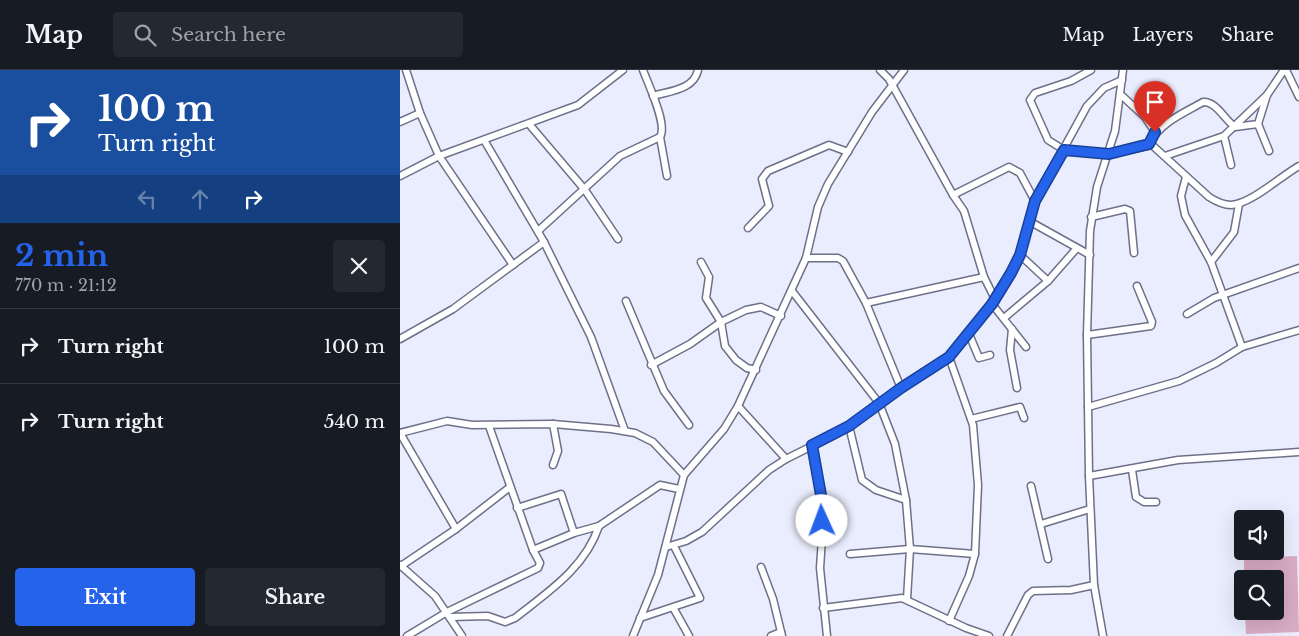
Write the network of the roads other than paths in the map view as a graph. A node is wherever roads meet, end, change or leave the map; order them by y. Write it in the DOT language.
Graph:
graph roads {
  1 [pos="405,70"];
  2 [pos="623,70"];
  3 [pos="643,70"];
  4 [pos="698,70"];
  5 [pos="880,70"];
  6 [pos="904,70"];
  7 [pos="1091,70"];
  8 [pos="1123,70"];
  9 [pos="1285,70"];
  10 [pos="400,72"];
  11 [pos="1122,80"];
  12 [pos="890,86"];
  13 [pos="1120,94"];
  14 [pos="1268,95"];
  15 [pos="653,96"];
  16 [pos="1299,97"];
  17 [pos="1254,108"];
  18 [pos="1263,111"];
  19 [pos="420,113"];
  20 [pos="400,122"];
  21 [pos="529,124"];
  22 [pos="1258,124"];
  23 [pos="1235,127"];
  24 [pos="1155,132"];
  25 [pos="1224,136"];
  26 [pos="660,137"];
  27 [pos="484,140"];
  28 [pos="1149,144"];
  29 [pos="844,150"];
  30 [pos="1064,150"];
  31 [pos="1268,151"];
  32 [pos="1109,154"];
  33 [pos="439,156"];
  34 [pos="1166,156"];
  35 [pos="1231,166"];
  36 [pos="1299,166"];
  37 [pos="400,176"];
  38 [pos="667,176"];
  39 [pos="1186,177"];
  40 [pos="585,190"];
  41 [pos="953,196"];
  42 [pos="1035,201"];
  43 [pos="1238,204"];
  44 [pos="1091,217"];
  45 [pos="1029,221"];
  46 [pos="748,228"];
  47 [pos="538,231"];
  48 [pos="618,239"];
  49 [pos="544,242"];
  50 [pos="1078,248"];
  51 [pos="1134,253"];
  52 [pos="1020,255"];
  53 [pos="1090,255"];
  54 [pos="806,258"];
  55 [pos="701,262"];
  56 [pos="1211,262"];
  57 [pos="513,265"];
  58 [pos="1299,268"];
  59 [pos="984,277"];
  60 [pos="1048,282"];
  61 [pos="1137,286"];
  62 [pos="792,291"];
  63 [pos="1223,296"];
  64 [pos="626,301"];
  65 [pos="994,301"];
  66 [pos="866,303"];
  67 [pos="1187,314"];
  68 [pos="781,316"];
  69 [pos="1004,318"];
  70 [pos="721,322"];
  71 [pos="1012,329"];
  72 [pos="1299,330"];
  73 [pos="968,334"];
  74 [pos="1087,335"];
  75 [pos="400,338"];
  76 [pos="1026,347"];
  77 [pos="1242,347"];
  78 [pos="990,355"];
  79 [pos="949,357"];
  80 [pos="651,365"];
  81 [pos="756,370"];
  82 [pos="901,388"];
  83 [pos="1017,388"];
  84 [pos="879,403"];
  85 [pos="738,406"];
  86 [pos="1088,407"];
  87 [pos="1024,418"];
  88 [pos="971,419"];
  89 [pos="553,424"];
  90 [pos="689,425"];
  91 [pos="490,426"];
  92 [pos="849,426"];
  93 [pos="625,431"];
  94 [pos="400,433"];
  95 [pos="812,445"];
  96 [pos="1299,452"];
  97 [pos="786,459"];
  98 [pos="554,465"];
  99 [pos="1132,470"];
  100 [pos="684,474"];
  101 [pos="1089,476"];
  102 [pos="510,486"];
  103 [pos="1031,486"];
  104 [pos="679,489"];
  105 [pos="906,500"];
  106 [pos="1156,502"];
  107 [pos="517,508"];
  108 [pos="1090,509"];
  109 [pos="1041,524"];
  110 [pos="599,526"];
  111 [pos="456,529"];
  112 [pos="574,533"];
  113 [pos="674,546"];
  114 [pos="666,547"];
  115 [pos="910,549"];
  116 [pos="533,550"];
  117 [pos="850,554"];
  118 [pos="975,554"];
  119 [pos="1048,559"];
  120 [pos="400,565"];
  121 [pos="760,567"];
  122 [pos="1094,585"];
  123 [pos="907,599"];
  124 [pos="674,608"];
  125 [pos="823,608"];
  126 [pos="449,615"];
  127 [pos="640,618"];
  128 [pos="950,621"];
  129 [pos="782,634"];
  130 [pos="407,636"];
  131 [pos="462,636"];
  132 [pos="633,636"];
  133 [pos="688,636"];
  134 [pos="771,636"];
  135 [pos="827,636"];
  136 [pos="989,636"];
  137 [pos="1007,636"];
  138 [pos="1103,636"];
  1 -- 10 [label="street"];
  1 -- 19 [label="street"];
  2 -- 21 [label="street"];
  3 -- 15 [label="street"];
  4 -- 15 [label="street"];
  5 -- 12 [label="street"];
  6 -- 12 [label="street"];
  7 -- 30 [label="street"];
  8 -- 11 [label="street"];
  9 -- 14 [label="street"];
  9 -- 16 [label="street"];
  11 -- 13 [label="street"];
  11 -- 30 [label="street"];
  12 -- 29 [label="street"];
  12 -- 41 [label="street"];
  13 -- 24 [label="street"];
  13 -- 32 [label="street"];
  14 -- 17 [label="street"];
  14 -- 18 [label="street"];
  15 -- 26 [label="street"];
  17 -- 18 [label="street"];
  17 -- 23 [label="street"];
  18 -- 22 [label="street"];
  19 -- 20 [label="street"];
  19 -- 33 [label="street"];
  21 -- 27 [label="street"];
  21 -- 40 [label="street"];
  22 -- 23 [label="street"];
  22 -- 31 [label="street"];
  23 -- 24 [label="street"];
  23 -- 25 [label="street"];
  24 -- 28 [label="street"];
  25 -- 34 [label="street"];
  25 -- 35 [label="street"];
  26 -- 38 [label="street"];
  26 -- 40 [label="street"];
  27 -- 33 [label="street"];
  27 -- 47 [label="street"];
  28 -- 32 [label="street"];
  28 -- 34 [label="street"];
  29 -- 46 [label="street"];
  29 -- 54 [label="street"];
  30 -- 32 [label="street"];
  30 -- 42 [label="street"];
  32 -- 44 [label="street"];
  33 -- 37 [label="street"];
  33 -- 57 [label="street"];
  34 -- 39 [label="street"];
  36 -- 43 [label="street"];
  39 -- 43 [label="street"];
  39 -- 56 [label="street"];
  40 -- 47 [label="street"];
  40 -- 48 [label="street"];
  41 -- 42 [label="street"];
  41 -- 59 [label="street"];
  42 -- 45 [label="street"];
  43 -- 56 [label="street"];
  44 -- 51 [label="street"];
  44 -- 53 [label="street"];
  45 -- 50 [label="street"];
  45 -- 52 [label="street"];
  47 -- 49 [label="street"];
  49 -- 57 [label="street"];
  49 -- 93 [label="street"];
  50 -- 53 [label="street"];
  50 -- 60 [label="street"];
  52 -- 60 [label="street"];
  52 -- 65 [label="street"];
  53 -- 74 [label="street"];
  54 -- 62 [label="street"];
  54 -- 66 [label="street"];
  55 -- 70 [label="street"];
  56 -- 63 [label="street"];
  57 -- 75 [label="street"];
  58 -- 63 [label="street"];
  59 -- 65 [label="street"];
  59 -- 66 [label="street"];
  60 -- 69 [label="street"];
  61 -- 74 [label="street"];
  62 -- 68 [label="street"];
  62 -- 84 [label="street"];
  63 -- 67 [label="street"];
  63 -- 77 [label="street"];
  64 -- 80 [label="street"];
  65 -- 69 [label="street"];
  65 -- 73 [label="street"];
  66 -- 82 [label="street"];
  68 -- 70 [label="street"];
  68 -- 81 [label="street"];
  69 -- 71 [label="street"];
  70 -- 80 [label="street"];
  70 -- 81 [label="street"];
  71 -- 76 [label="street"];
  71 -- 83 [label="street"];
  72 -- 77 [label="street"];
  73 -- 78 [label="street"];
  73 -- 79 [label="street"];
  74 -- 86 [label="street"];
  77 -- 86 [label="street"];
  79 -- 82 [label="street"];
  79 -- 88 [label="street"];
  80 -- 90 [label="street"];
  81 -- 85 [label="street"];
  82 -- 84 [label="street"];
  84 -- 92 [label="street"];
  84 -- 105 [label="street"];
  85 -- 97 [label="street"];
  85 -- 100 [label="street"];
  86 -- 101 [label="street"];
  87 -- 88 [label="street"];
  88 -- 118 [label="street"];
  89 -- 91 [label="street"];
  89 -- 93 [label="street"];
  89 -- 98 [label="street"];
  91 -- 94 [label="street"];
  91 -- 102 [label="street"];
  92 -- 95 [label="street"];
  92 -- 105 [label="street"];
  93 -- 100 [label="street"];
  94 -- 111 [label="street"];
  95 -- 97 [label="street"];
  95 -- 125 [label="street"];
  96 -- 99 [label="street"];
  97 -- 113 [label="street"];
  99 -- 101 [label="street"];
  99 -- 106 [label="street"];
  100 -- 104 [label="street"];
  101 -- 108 [label="street"];
  102 -- 107 [label="street"];
  102 -- 111 [label="street"];
  103 -- 109 [label="street"];
  104 -- 110 [label="street"];
  104 -- 114 [label="street"];
  105 -- 115 [label="street"];
  107 -- 112 [label="street"];
  107 -- 116 [label="street"];
  108 -- 109 [label="street"];
  108 -- 122 [label="street"];
  109 -- 119 [label="street"];
  110 -- 112 [label="street"];
  110 -- 126 [label="street"];
  111 -- 120 [label="street"];
  112 -- 116 [label="street"];
  113 -- 114 [label="street"];
  113 -- 124 [label="street"];
  114 -- 127 [label="street"];
  115 -- 117 [label="street"];
  115 -- 118 [label="street"];
  115 -- 123 [label="street"];
  116 -- 126 [label="street"];
  118 -- 128 [label="street"];
  120 -- 126 [label="street"];
  121 -- 129 [label="street"];
  122 -- 137 [label="street"];
  122 -- 138 [label="street"];
  123 -- 125 [label="street"];
  123 -- 128 [label="street"];
  124 -- 127 [label="street"];
  124 -- 133 [label="street"];
  125 -- 135 [label="street"];
  126 -- 130 [label="street"];
  126 -- 131 [label="street"];
  127 -- 132 [label="street"];
  128 -- 136 [label="street"];
  129 -- 134 [label="street"];
}
